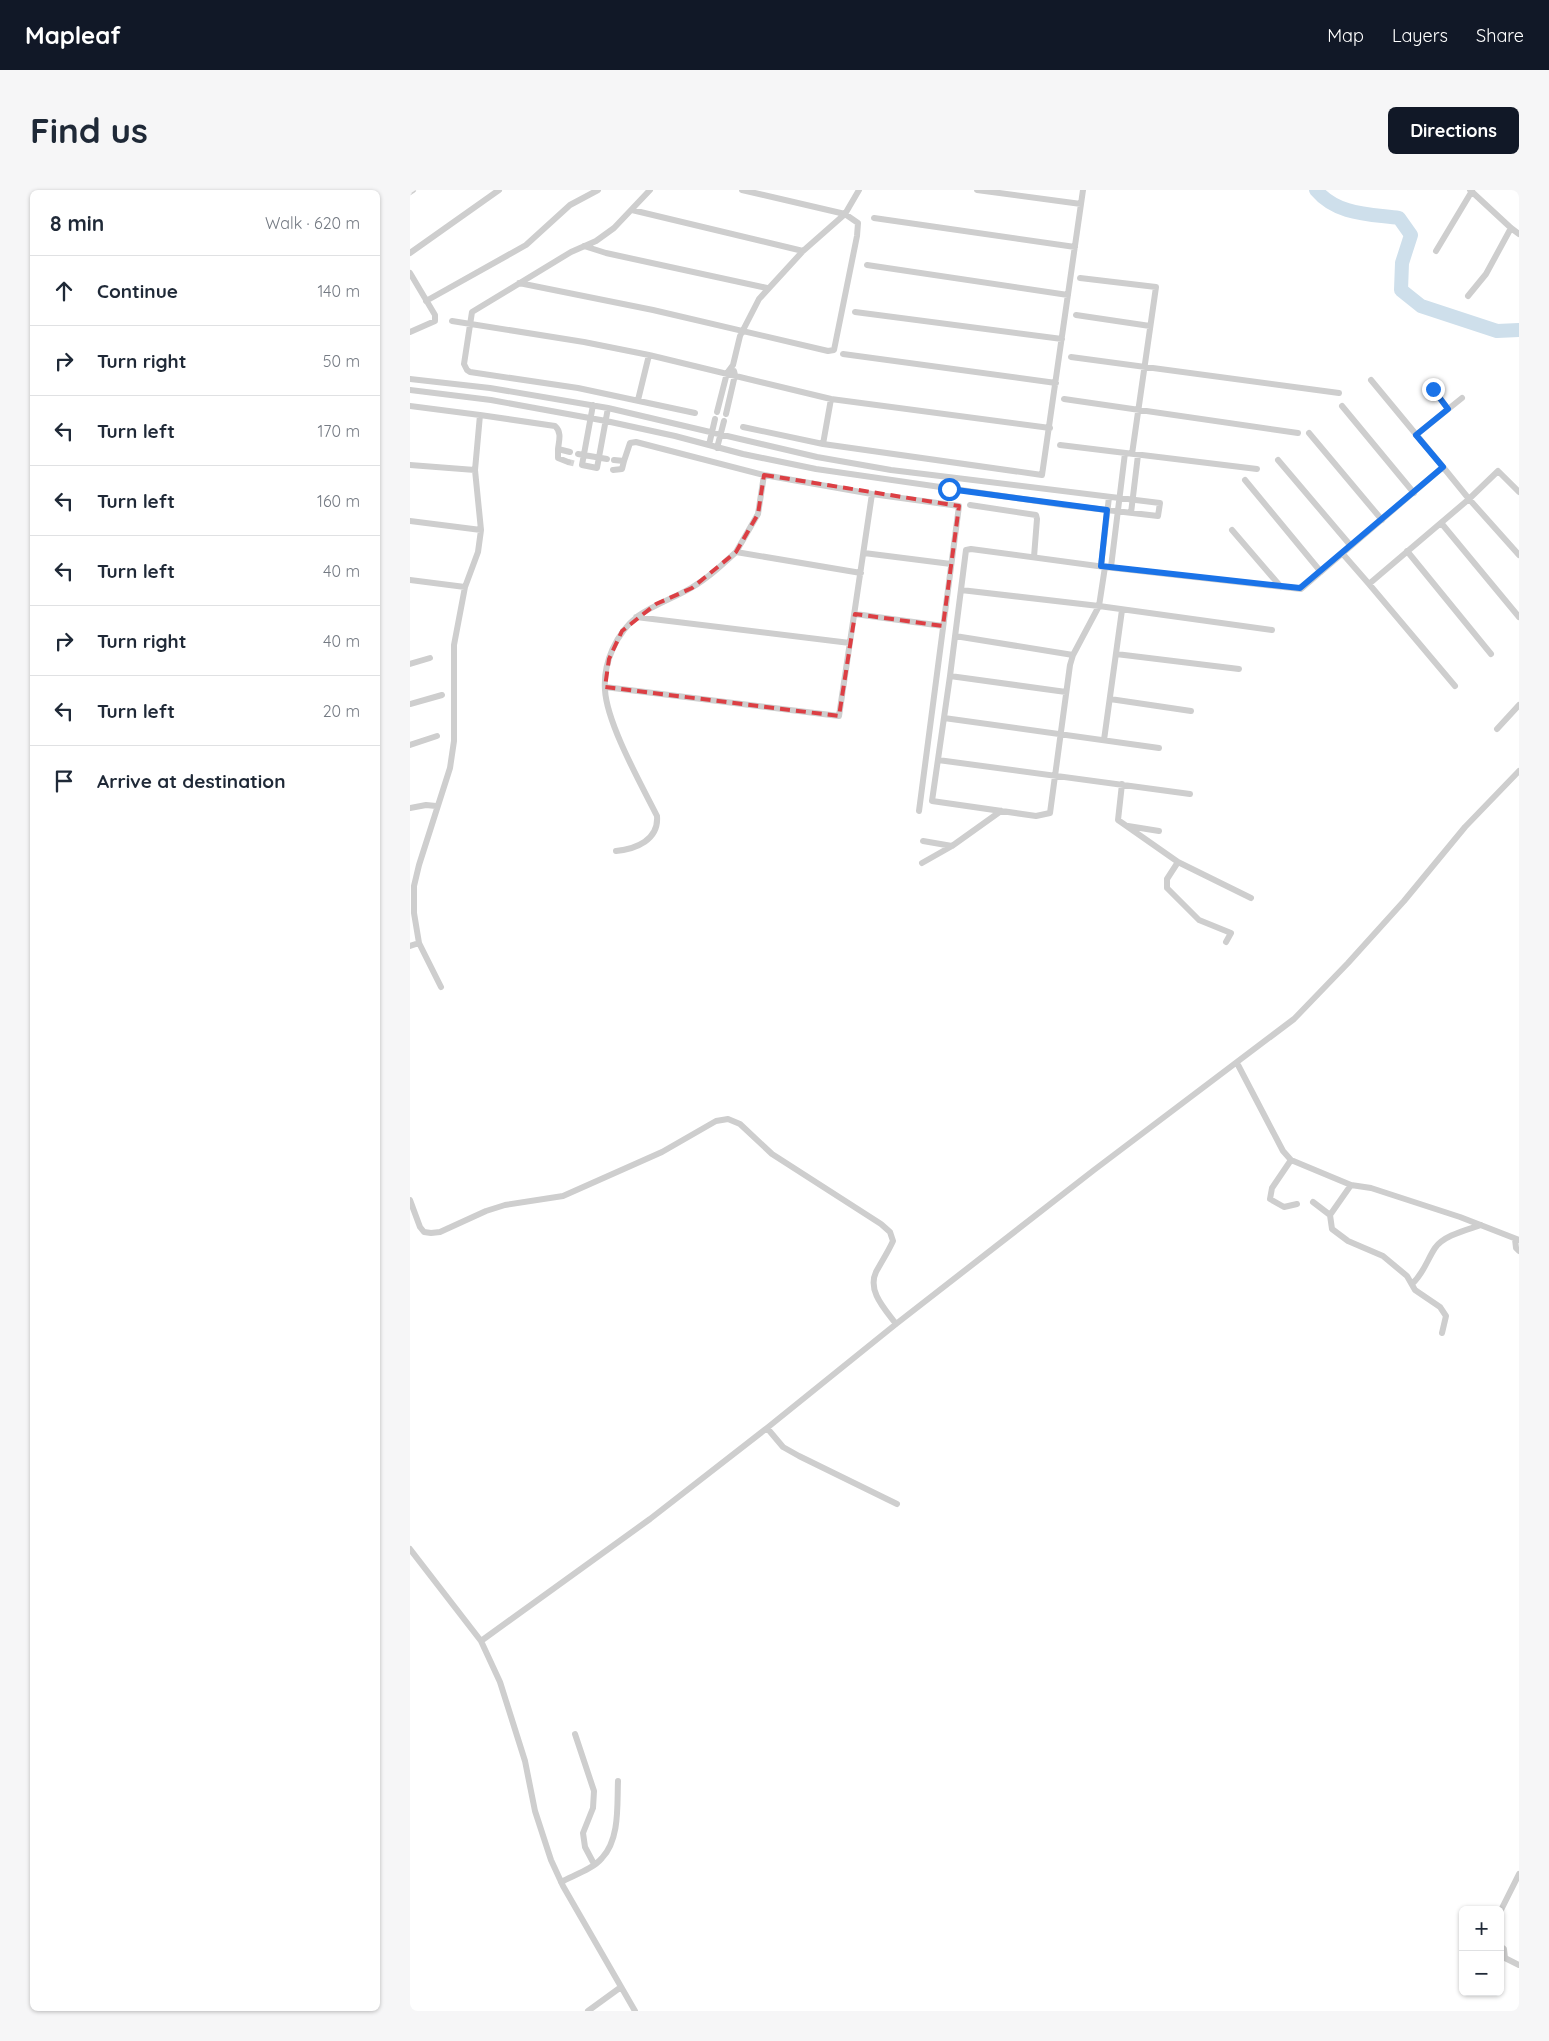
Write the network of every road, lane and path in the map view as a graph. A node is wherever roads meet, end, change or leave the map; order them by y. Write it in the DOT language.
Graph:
graph roads {
  1 [pos="413,190"];
  2 [pos="499,190"];
  3 [pos="598,190"];
  4 [pos="650,190"];
  5 [pos="742,190"];
  6 [pos="859,190"];
  7 [pos="977,190"];
  8 [pos="1083,190"];
  9 [pos="1471,191"];
  10 [pos="410,192"];
  11 [pos="1081,204"];
  12 [pos="632,210"];
  13 [pos="845,214"];
  14 [pos="874,218"];
  15 [pos="1511,228"];
  16 [pos="1519,234"];
  17 [pos="584,246"];
  18 [pos="1075,247"];
  19 [pos="803,251"];
  20 [pos="1436,251"];
  21 [pos="410,253"];
  22 [pos="867,265"];
  23 [pos="410,273"];
  24 [pos="1080,278"];
  25 [pos="519,283"];
  26 [pos="767,288"];
  27 [pos="1068,295"];
  28 [pos="1468,296"];
  29 [pos="426,301"];
  30 [pos="855,312"];
  31 [pos="1076,316"];
  32 [pos="452,322"];
  33 [pos="469,324"];
  34 [pos="1150,326"];
  35 [pos="742,330"];
  36 [pos="410,332"];
  37 [pos="1062,339"];
  38 [pos="843,354"];
  39 [pos="649,355"];
  40 [pos="1071,358"];
  41 [pos="733,365"];
  42 [pos="1145,368"];
  43 [pos="727,373"];
  44 [pos="735,375"];
  45 [pos="410,379"];
  46 [pos="1371,380"];
  47 [pos="1056,384"];
  48 [pos="1433,389"];
  49 [pos="410,390"];
  50 [pos="1339,393"];
  51 [pos="1462,398"];
  52 [pos="831,399"];
  53 [pos="1064,399"];
  54 [pos="638,400"];
  55 [pos="593,405"];
  56 [pos="410,406"];
  57 [pos="1342,406"];
  58 [pos="608,408"];
  59 [pos="1448,409"];
  60 [pos="1139,410"];
  61 [pos="717,412"];
  62 [pos="480,414"];
  63 [pos="695,414"];
  64 [pos="726,415"];
  65 [pos="590,418"];
  66 [pos="606,420"];
  67 [pos="743,427"];
  68 [pos="1050,428"];
  69 [pos="712,432"];
  70 [pos="1298,433"];
  71 [pos="1310,433"];
  72 [pos="721,435"];
  73 [pos="1416,435"];
  74 [pos="823,444"];
  75 [pos="1060,445"];
  76 [pos="709,446"];
  77 [pos="717,448"];
  78 [pos="558,449"];
  79 [pos="570,452"];
  80 [pos="581,454"];
  81 [pos="1132,454"];
  82 [pos="599,458"];
  83 [pos="817,458"];
  84 [pos="1278,460"];
  85 [pos="624,461"];
  86 [pos="568,462"];
  87 [pos="410,465"];
  88 [pos="1443,467"];
  89 [pos="597,468"];
  90 [pos="1258,469"];
  91 [pos="475,470"];
  92 [pos="816,470"];
  93 [pos="764,475"];
  94 [pos="951,477"];
  95 [pos="1505,478"];
  96 [pos="1245,480"];
  97 [pos="1519,486"];
  98 [pos="949,489"];
  99 [pos="1041,489"];
  100 [pos="1414,492"];
  101 [pos="1519,492"];
  102 [pos="872,494"];
  103 [pos="1109,497"];
  104 [pos="1119,498"];
  105 [pos="1469,499"];
  106 [pos="1133,500"];
  107 [pos="1038,501"];
  108 [pos="970,505"];
  109 [pos="1107,510"];
  110 [pos="1117,511"];
  111 [pos="1131,513"];
  112 [pos="1382,520"];
  113 [pos="410,521"];
  114 [pos="1442,524"];
  115 [pos="481,530"];
  116 [pos="1232,530"];
  117 [pos="1351,546"];
  118 [pos="1407,551"];
  119 [pos="736,552"];
  120 [pos="864,553"];
  121 [pos="1342,553"];
  122 [pos="1519,555"];
  123 [pos="1034,557"];
  124 [pos="952,564"];
  125 [pos="1106,567"];
  126 [pos="1321,572"];
  127 [pos="861,573"];
  128 [pos="410,580"];
  129 [pos="1369,584"];
  130 [pos="1281,587"];
  131 [pos="465,588"];
  132 [pos="961,590"];
  133 [pos="1099,606"];
  134 [pos="1122,610"];
  135 [pos="855,614"];
  136 [pos="636,617"];
  137 [pos="1519,617"];
  138 [pos="943,626"];
  139 [pos="1272,630"];
  140 [pos="955,636"];
  141 [pos="850,643"];
  142 [pos="1116,654"];
  143 [pos="1491,654"];
  144 [pos="1073,655"];
  145 [pos="430,658"];
  146 [pos="410,664"];
  147 [pos="1239,669"];
  148 [pos="950,676"];
  149 [pos="1455,686"];
  150 [pos="605,687"];
  151 [pos="1066,692"];
  152 [pos="442,695"];
  153 [pos="1110,699"];
  154 [pos="410,704"];
  155 [pos="1519,705"];
  156 [pos="1191,710"];
  157 [pos="944,718"];
  158 [pos="1497,729"];
  159 [pos="1061,734"];
  160 [pos="437,736"];
  161 [pos="1104,740"];
  162 [pos="410,745"];
  163 [pos="1159,748"];
  164 [pos="938,760"];
  165 [pos="1518,773"];
  166 [pos="1055,776"];
  167 [pos="1122,784"];
  168 [pos="1190,794"];
  169 [pos="436,806"];
  170 [pos="410,808"];
  171 [pos="919,811"];
  172 [pos="1001,811"];
  173 [pos="1124,825"];
  174 [pos="1159,831"];
  175 [pos="923,841"];
  176 [pos="952,846"];
  177 [pos="616,851"];
  178 [pos="1178,862"];
  179 [pos="922,863"];
  180 [pos="412,887"];
  181 [pos="1251,898"];
  182 [pos="1226,942"];
  183 [pos="420,943"];
  184 [pos="410,946"];
  185 [pos="441,988"];
  186 [pos="1236,1064"];
  187 [pos="1291,1160"];
  188 [pos="1351,1185"];
  189 [pos="410,1200"];
  190 [pos="1313,1202"];
  191 [pos="1297,1204"];
  192 [pos="1330,1215"];
  193 [pos="1481,1225"];
  194 [pos="1517,1240"];
  195 [pos="1519,1251"];
  196 [pos="1412,1284"];
  197 [pos="896,1324"];
  198 [pos="1442,1333"];
  199 [pos="767,1428"];
  200 [pos="897,1504"];
  201 [pos="410,1549"];
  202 [pos="481,1641"];
  203 [pos="575,1734"];
  204 [pos="618,1781"];
  205 [pos="594,1864"];
  206 [pos="1519,1874"];
  207 [pos="561,1882"];
  208 [pos="1503,1906"];
  209 [pos="1504,1949"];
  210 [pos="1519,1964"];
  211 [pos="621,1987"];
  212 [pos="588,2011"];
  213 [pos="635,2011"];
  1 -- 10 [label="street"];
  2 -- 21 [label="street"];
  3 -- 29 [label="street"];
  4 -- 12 [label="street"];
  5 -- 13 [label="street"];
  6 -- 13 [label="street"];
  7 -- 11 [label="street"];
  8 -- 11 [label="street"];
  9 -- 15 [label="street"];
  9 -- 20 [label="street"];
  11 -- 18 [label="street"];
  12 -- 17 [label="street"];
  12 -- 19 [label="street"];
  13 -- 19 [label="street"];
  13 -- 35 [label="street"];
  14 -- 18 [label="street"];
  15 -- 16 [label="street"];
  15 -- 28 [label="street"];
  17 -- 25 [label="street"];
  17 -- 26 [label="street"];
  18 -- 27 [label="street"];
  19 -- 26 [label="street"];
  22 -- 27 [label="street"];
  23 -- 29 [label="street"];
  24 -- 34 [label="street"];
  25 -- 33 [label="street"];
  25 -- 35 [label="street"];
  26 -- 35 [label="street"];
  27 -- 37 [label="street"];
  29 -- 36 [label="street"];
  30 -- 37 [label="street"];
  31 -- 34 [label="street"];
  32 -- 33 [label="street"];
  33 -- 39 [label="street"];
  33 -- 54 [label="street"];
  34 -- 42 [label="street"];
  35 -- 41 [label="street"];
  37 -- 47 [label="street"];
  38 -- 47 [label="street"];
  39 -- 43 [label="street"];
  39 -- 54 [label="street"];
  40 -- 42 [label="street"];
  41 -- 43 [label="street"];
  41 -- 44 [label="street"];
  42 -- 50 [label="street"];
  42 -- 60 [label="street"];
  43 -- 44 [label="street"];
  43 -- 61 [label="street"];
  44 -- 52 [label="street"];
  44 -- 64 [label="street"];
  45 -- 55 [label="street"];
  46 -- 73 [label="street"];
  47 -- 68 [label="street"];
  48 -- 59 [label="street"];
  49 -- 65 [label="street"];
  51 -- 59 [label="street"];
  52 -- 68 [label="street"];
  52 -- 74 [label="street"];
  53 -- 60 [label="street"];
  54 -- 63 [label="street"];
  55 -- 58 [label="street"];
  55 -- 65 [label="street"];
  56 -- 62 [label="street"];
  57 -- 100 [label="street"];
  58 -- 66 [label="street"];
  58 -- 69 [label="street"];
  59 -- 73 [label="street"];
  60 -- 70 [label="street"];
  60 -- 81 [label="street"];
  61 -- 64 [label="street"];
  61 -- 69 [label="street"];
  62 -- 78 [label="street"];
  62 -- 91 [label="street"];
  64 -- 72 [label="street"];
  65 -- 66 [label="street"];
  65 -- 80 [label="street"];
  66 -- 76 [label="street"];
  66 -- 82 [label="street"];
  67 -- 74 [label="street"];
  68 -- 74 [label="street"];
  69 -- 72 [label="street"];
  69 -- 76 [label="street"];
  71 -- 112 [label="street"];
  72 -- 77 [label="street"];
  72 -- 83 [label="street"];
  73 -- 88 [label="street"];
  75 -- 81 [label="street"];
  76 -- 77 [label="street"];
  77 -- 92 [label="street"];
  78 -- 79 [label="street"];
  78 -- 86 [label="street"];
  80 -- 82 [label="street"];
  80 -- 89 [label="street"];
  81 -- 90 [label="street"];
  81 -- 104 [label="street"];
  81 -- 106 [label="street"];
  82 -- 85 [label="street"];
  82 -- 89 [label="street"];
  83 -- 92 [label="street"];
  83 -- 94 [label="street"];
  84 -- 117 [label="street"];
  85 -- 89 [label="street"];
  85 -- 93 [label="street"];
  87 -- 91 [label="street"];
  88 -- 100 [label="street"];
  88 -- 105 [label="street"];
  91 -- 115 [label="street"];
  92 -- 98 [label="street"];
  93 -- 102 [label="street"];
  93 -- 119 [label="street"];
  94 -- 98 [label="street"];
  94 -- 99 [label="street"];
  95 -- 97 [label="street"];
  95 -- 101 [label="street"];
  95 -- 105 [label="street"];
  96 -- 126 [label="street"];
  98 -- 107 [label="street"];
  99 -- 103 [label="street"];
  99 -- 107 [label="street"];
  100 -- 112 [label="street"];
  102 -- 120 [label="street"];
  102 -- 124 [label="street"];
  103 -- 104 [label="street"];
  103 -- 109 [label="street"];
  104 -- 106 [label="street"];
  104 -- 110 [label="street"];
  105 -- 114 [label="street"];
  105 -- 122 [label="street"];
  106 -- 111 [label="street"];
  106 -- 111 [label="street"];
  107 -- 109 [label="street"];
  108 -- 123 [label="street"];
  109 -- 110 [label="street"];
  109 -- 125 [label="street"];
  110 -- 111 [label="street"];
  110 -- 125 [label="street"];
  112 -- 117 [label="street"];
  113 -- 115 [label="street"];
  114 -- 118 [label="street"];
  114 -- 137 [label="street"];
  115 -- 131 [label="street"];
  116 -- 130 [label="street"];
  117 -- 121 [label="street"];
  118 -- 129 [label="street"];
  118 -- 143 [label="street"];
  119 -- 127 [label="street"];
  119 -- 136 [label="street"];
  120 -- 124 [label="street"];
  120 -- 127 [label="street"];
  121 -- 126 [label="street"];
  121 -- 129 [label="street"];
  123 -- 125 [label="street"];
  123 -- 132 [label="street"];
  124 -- 138 [label="street"];
  125 -- 130 [label="street"];
  125 -- 133 [label="street"];
  126 -- 130 [label="street"];
  127 -- 135 [label="street"];
  128 -- 131 [label="street"];
  129 -- 149 [label="street"];
  131 -- 169 [label="street"];
  132 -- 133 [label="street"];
  132 -- 140 [label="street"];
  133 -- 134 [label="street"];
  133 -- 144 [label="street"];
  134 -- 139 [label="street"];
  134 -- 142 [label="street"];
  135 -- 138 [label="street"];
  135 -- 141 [label="street"];
  136 -- 141 [label="street"];
  136 -- 150 [label="street"];
  138 -- 171 [label="street"];
  140 -- 144 [label="street"];
  140 -- 148 [label="street"];
  141 -- 150 [label="street"];
  142 -- 147 [label="street"];
  142 -- 153 [label="street"];
  144 -- 151 [label="street"];
  145 -- 146 [label="street"];
  148 -- 151 [label="street"];
  148 -- 157 [label="street"];
  150 -- 177 [label="street"];
  151 -- 159 [label="street"];
  152 -- 154 [label="street"];
  153 -- 156 [label="street"];
  153 -- 161 [label="street"];
  155 -- 158 [label="street"];
  157 -- 159 [label="street"];
  157 -- 164 [label="street"];
  159 -- 161 [label="street"];
  159 -- 166 [label="street"];
  160 -- 162 [label="street"];
  161 -- 163 [label="street"];
  164 -- 166 [label="street"];
  164 -- 172 [label="street"];
  165 -- 186 [label="street"];
  166 -- 167 [label="street"];
  166 -- 172 [label="street"];
  167 -- 168 [label="street"];
  167 -- 173 [label="street"];
  169 -- 170 [label="street"];
  169 -- 180 [label="street"];
  172 -- 176 [label="street"];
  173 -- 174 [label="street"];
  173 -- 178 [label="street"];
  175 -- 176 [label="street"];
  176 -- 179 [label="street"];
  178 -- 181 [label="street"];
  178 -- 182 [label="street"];
  180 -- 183 [label="street"];
  183 -- 184 [label="street"];
  183 -- 185 [label="street"];
  186 -- 187 [label="street"];
  186 -- 197 [label="street"];
  187 -- 188 [label="street"];
  187 -- 191 [label="street"];
  188 -- 192 [label="street"];
  188 -- 193 [label="street"];
  189 -- 197 [label="street"];
  190 -- 192 [label="street"];
  192 -- 196 [label="street"];
  193 -- 194 [label="street"];
  193 -- 196 [label="street"];
  194 -- 195 [label="street"];
  196 -- 198 [label="street"];
  197 -- 199 [label="street"];
  199 -- 200 [label="street"];
  199 -- 202 [label="street"];
  201 -- 202 [label="street"];
  202 -- 207 [label="street"];
  203 -- 205 [label="street"];
  204 -- 205 [label="street"];
  205 -- 207 [label="street"];
  206 -- 208 [label="street"];
  207 -- 211 [label="street"];
  209 -- 210 [label="street"];
  211 -- 212 [label="street"];
  211 -- 213 [label="street"];
}
